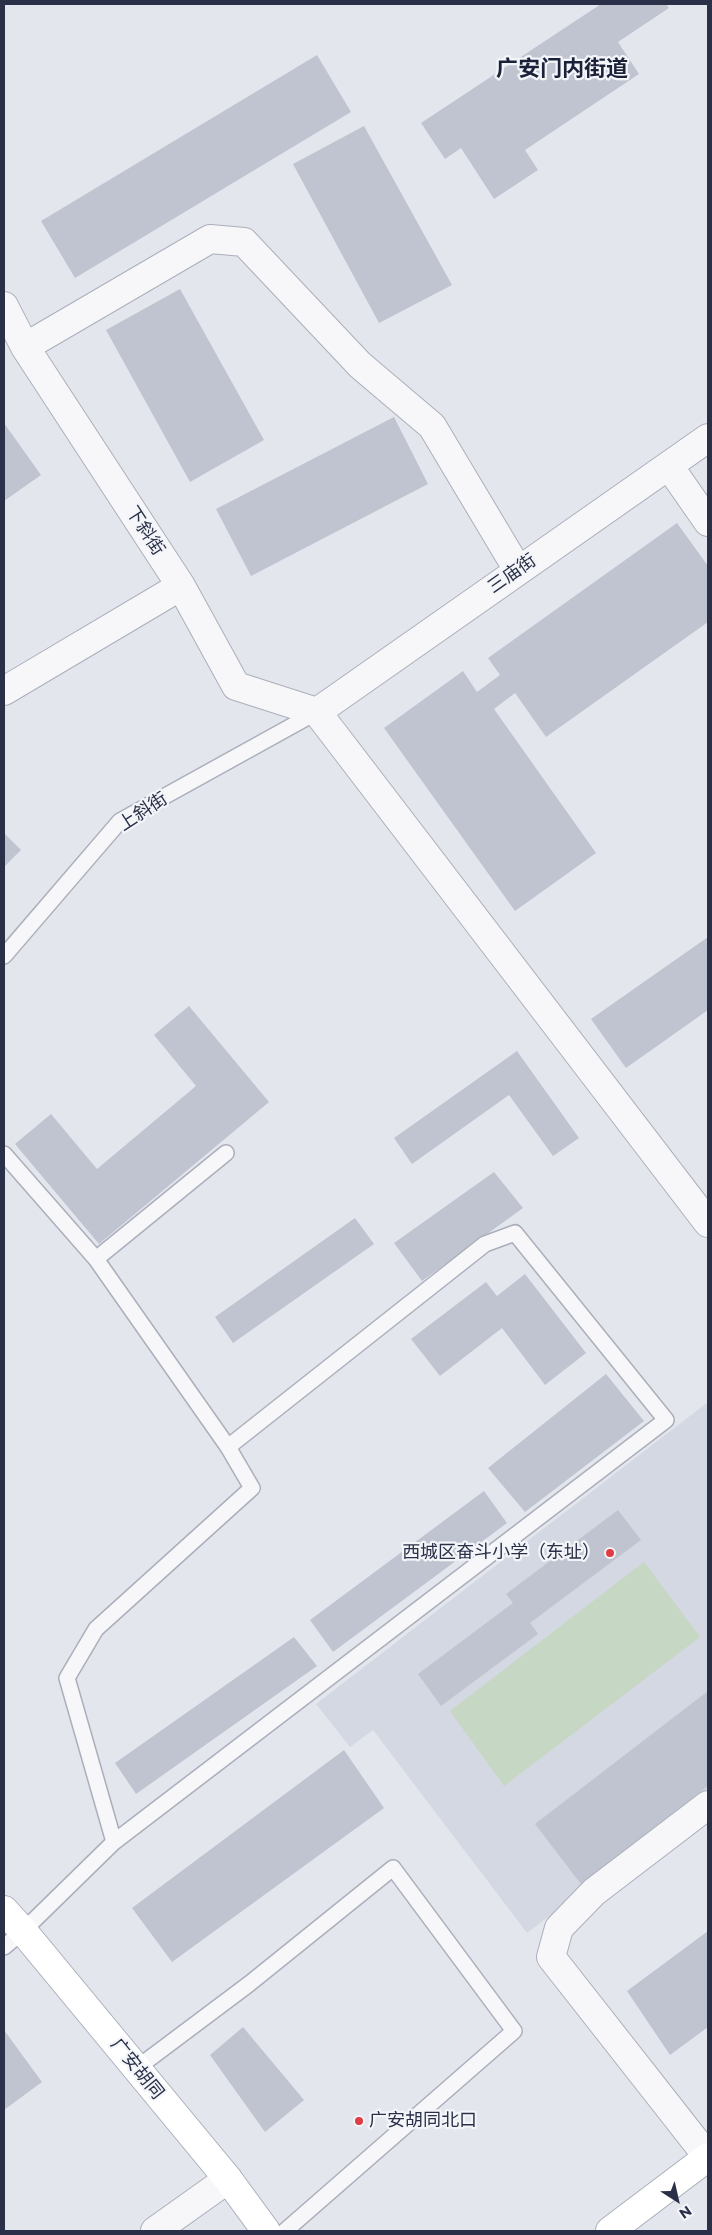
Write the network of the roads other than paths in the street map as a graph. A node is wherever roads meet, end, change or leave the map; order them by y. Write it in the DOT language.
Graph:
graph roads {
  1 [pos="4,306"];
  2 [pos="25,347"];
  3 [pos="708,438"];
  4 [pos="670,466"];
  5 [pos="708,522"];
  6 [pos="518,570"];
  7 [pos="181,586"];
  8 [pos="4,691"];
  9 [pos="317,712"];
  10 [pos="4,956"];
  11 [pos="226,1153"];
  12 [pos="4,1154"];
  13 [pos="708,1223"];
  14 [pos="96,1259"];
  15 [pos="228,1447"];
  16 [pos="708,1804"];
  17 [pos="114,1842"];
  18 [pos="4,1910"];
  19 [pos="14,1939"];
  20 [pos="136,2068"];
  21 [pos="708,2157"];
  22 [pos="228,2179"];
  23 [pos="155,2231"];
  24 [pos="266,2231"];
  25 [pos="285,2231"];
  26 [pos="610,2231"];
  1 -- 2 [label="street, 下斜街"];
  2 -- 6 [label="street"];
  2 -- 7 [label="street, 下斜街"];
  3 -- 4 [label="street, 三庙街"];
  4 -- 5 [label="street"];
  4 -- 6 [label="street, 三庙街"];
  6 -- 9 [label="street, 三庙街"];
  7 -- 8 [label="street"];
  7 -- 9 [label="street, 下斜街"];
  9 -- 10 [label="lane, 上斜街"];
  9 -- 13 [label="street"];
  11 -- 14 [label="lane"];
  12 -- 14 [label="lane"];
  14 -- 15 [label="lane"];
  15 -- 17 [label="lane"];
  15 -- 17 [label="lane"];
  16 -- 21 [label="street"];
  17 -- 19 [label="lane"];
  18 -- 19 [label="street, 广安胡同"];
  19 -- 20 [label="street, 广安胡同"];
  20 -- 22 [label="street, 广安胡同"];
  20 -- 25 [label="lane"];
  21 -- 26 [label="street"];
  22 -- 23 [label="street"];
  22 -- 24 [label="street, 广安胡同"];
}
